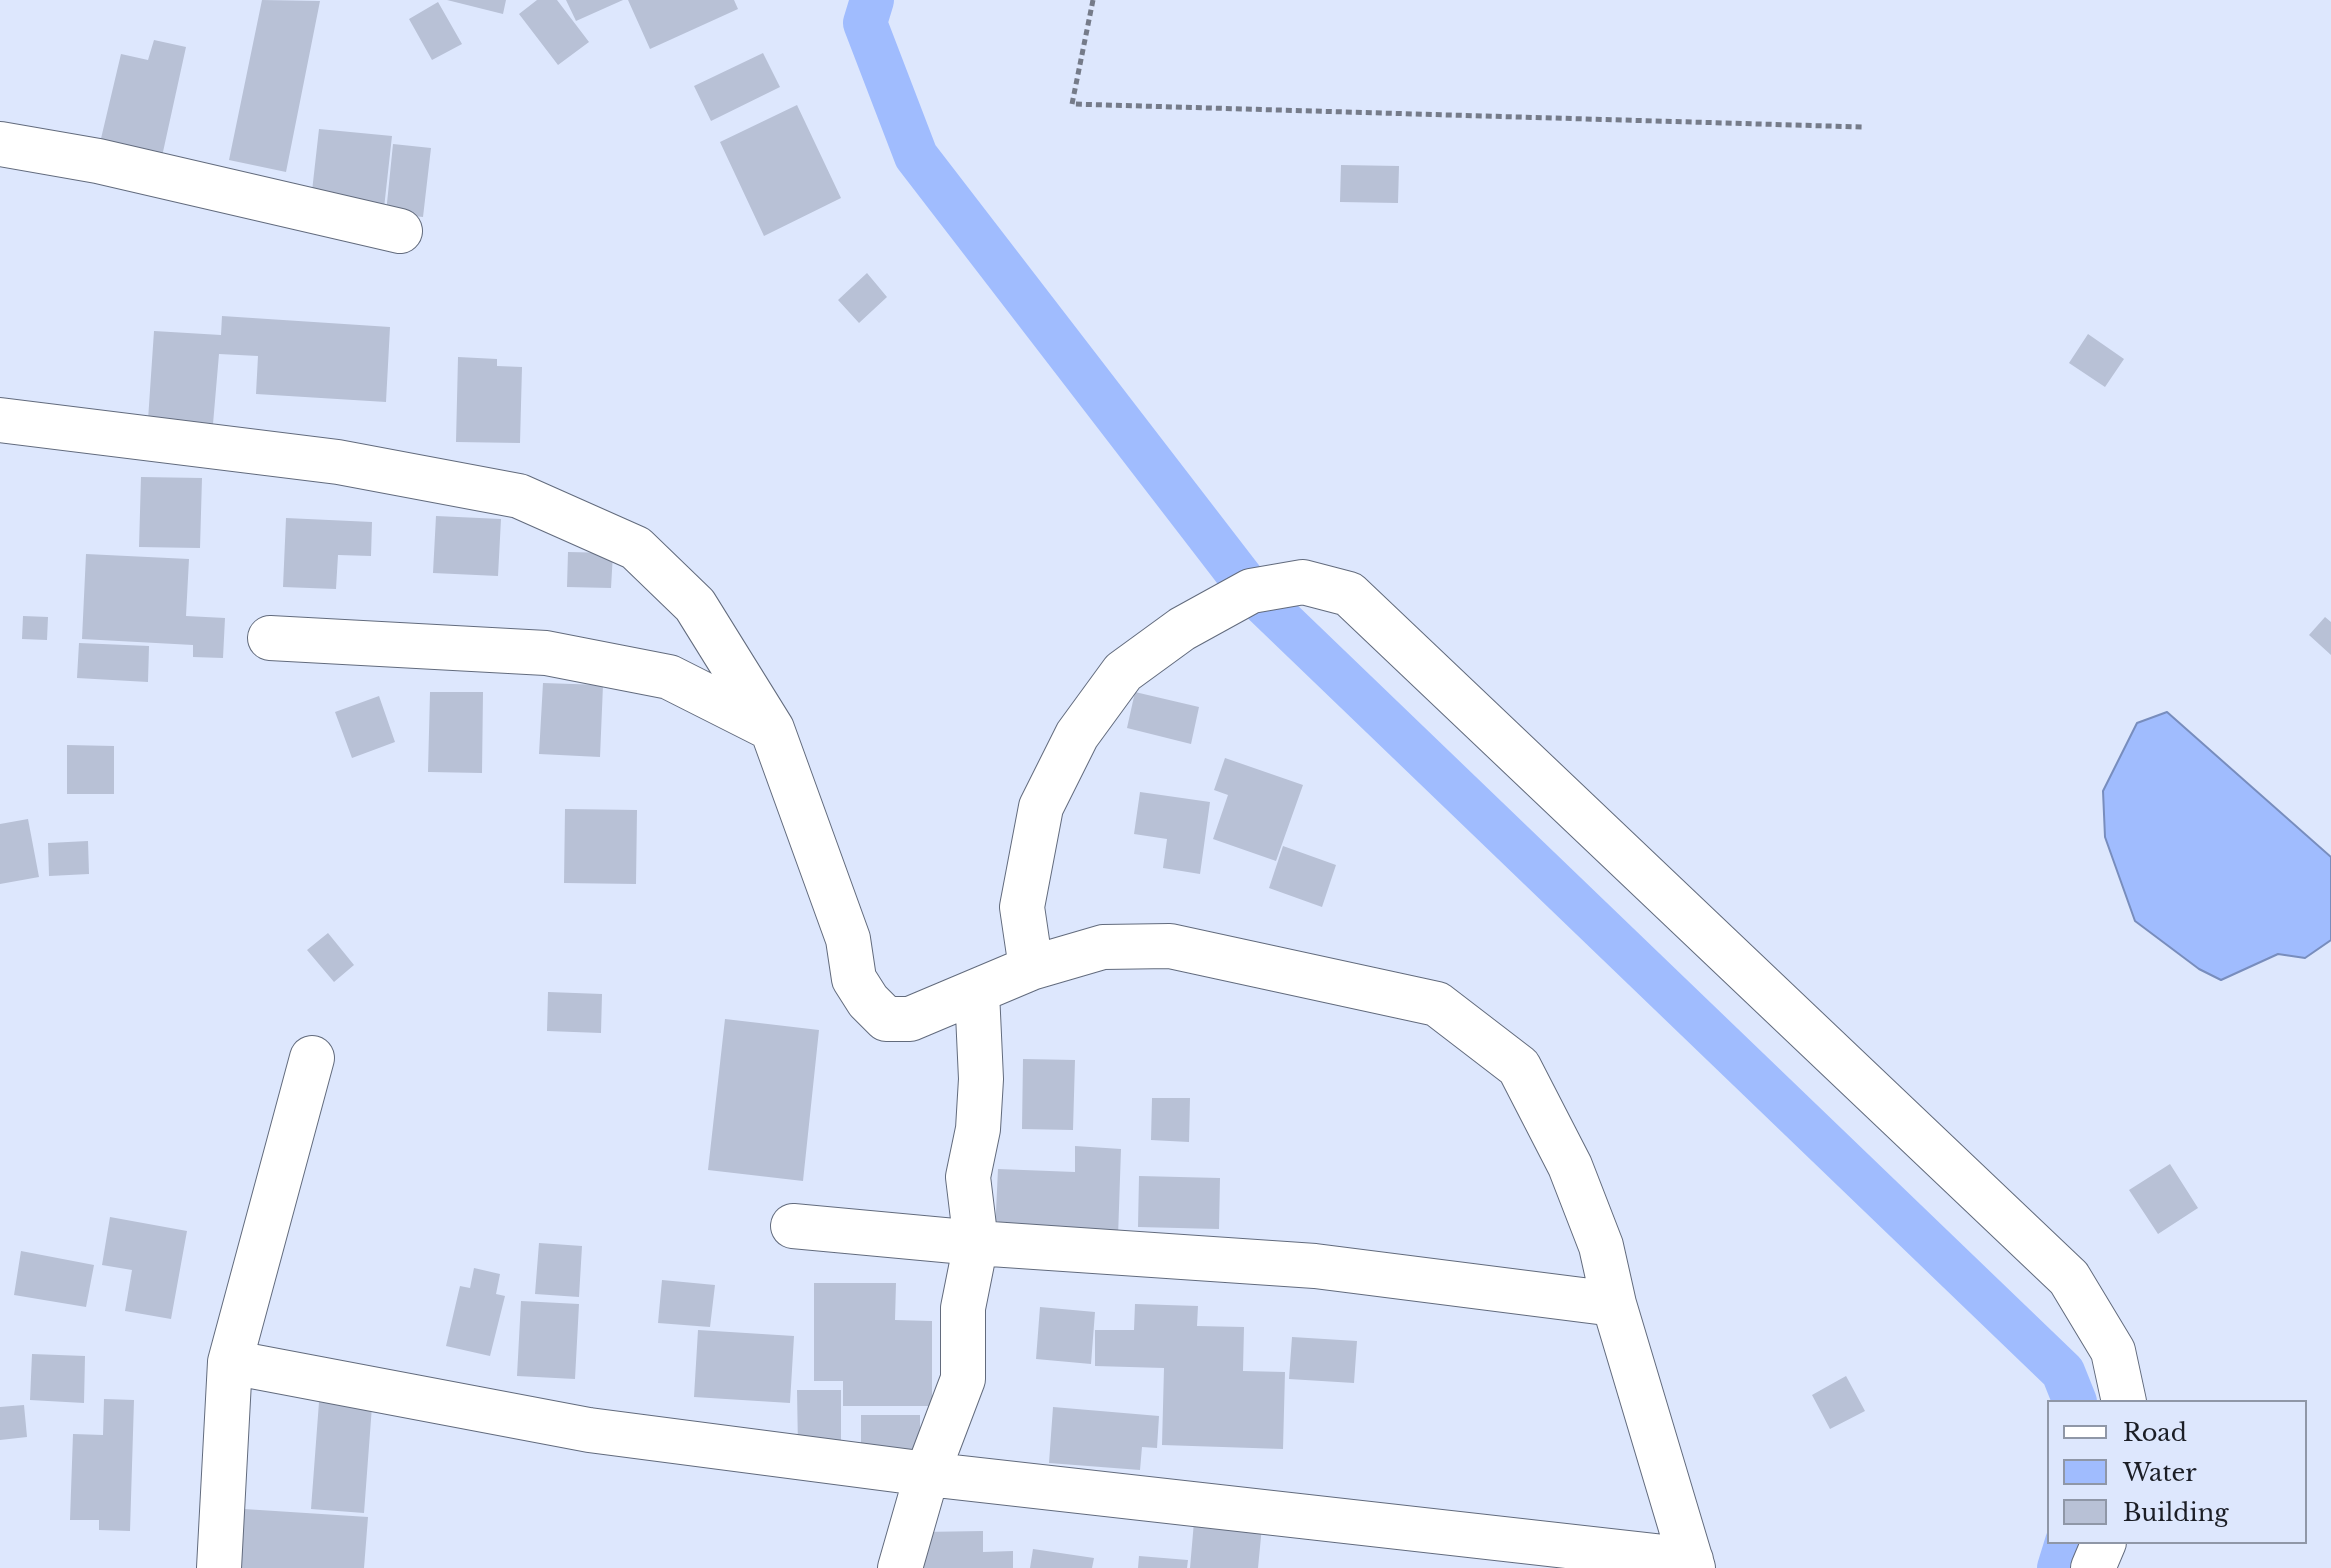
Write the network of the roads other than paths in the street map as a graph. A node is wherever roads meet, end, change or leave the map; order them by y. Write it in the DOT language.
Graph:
graph roads {
  1 [pos="0,144"];
  2 [pos="400,231"];
  3 [pos="0,420"];
  4 [pos="270,638"];
  5 [pos="772,729"];
  6 [pos="1031,968"];
  7 [pos="977,992"];
  8 [pos="312,1058"];
  9 [pos="793,1226"];
  10 [pos="976,1243"];
  11 [pos="1614,1304"];
  12 [pos="230,1362"];
  13 [pos="2124,1400"];
  14 [pos="927,1474"];
  15 [pos="2103,1544"];
  16 [pos="1692,1564"];
  17 [pos="219,1568"];
  18 [pos="900,1568"];
  19 [pos="2093,1568"];
  1 -- 2 [label="street"];
  3 -- 5 [label="street"];
  4 -- 5 [label="street"];
  5 -- 7 [label="street"];
  6 -- 7 [label="street"];
  6 -- 11 [label="street"];
  6 -- 13 [label="street"];
  7 -- 10 [label="street"];
  8 -- 12 [label="street"];
  9 -- 10 [label="street"];
  10 -- 11 [label="street"];
  10 -- 14 [label="street"];
  11 -- 16 [label="street"];
  12 -- 14 [label="street"];
  12 -- 17 [label="street"];
  14 -- 16 [label="street"];
  14 -- 18 [label="street"];
  15 -- 19 [label="street"];
}
